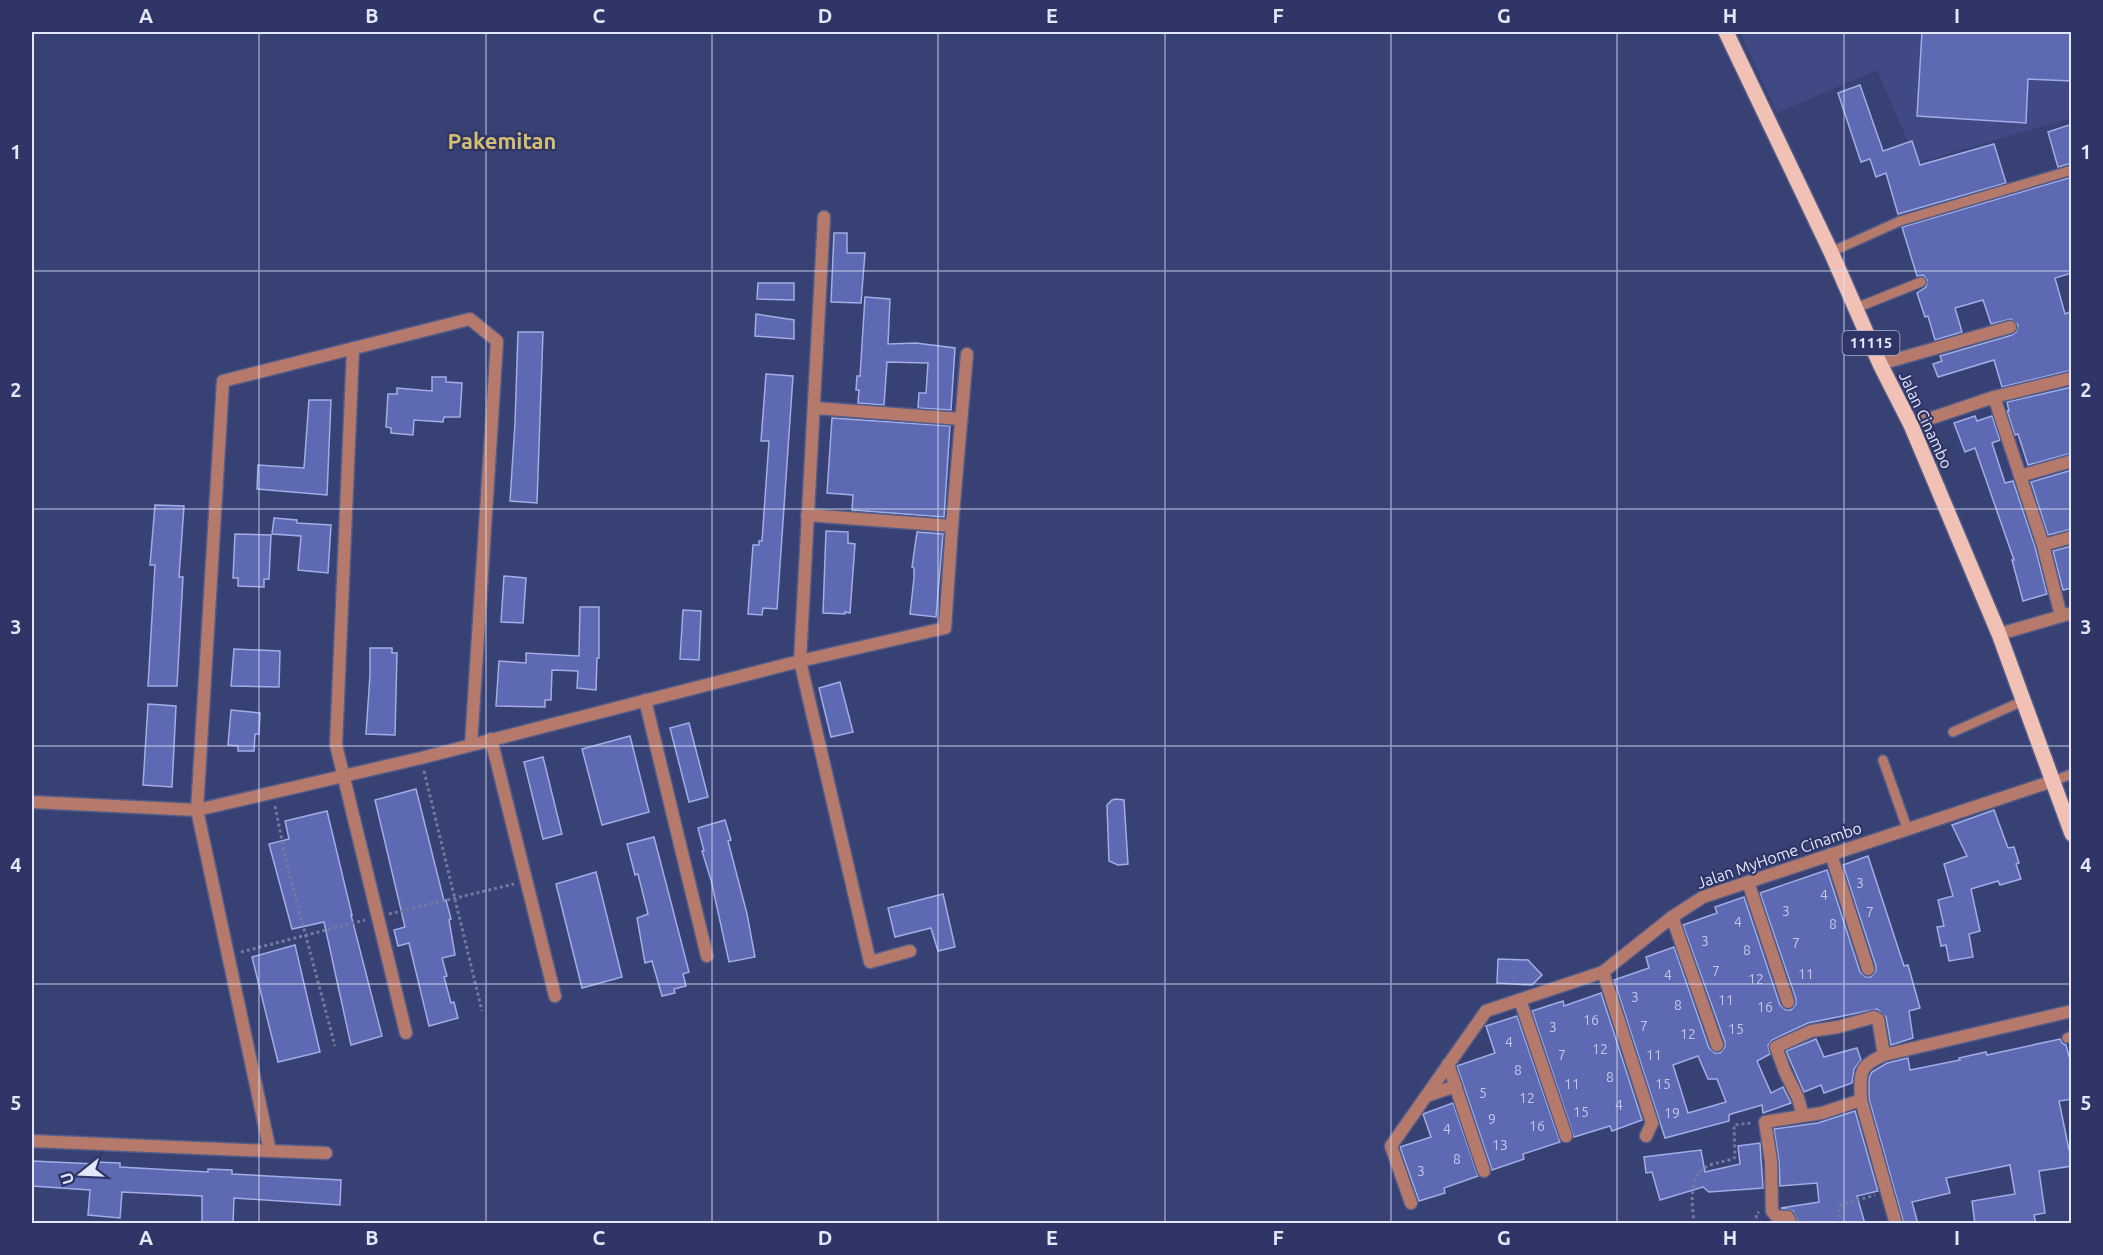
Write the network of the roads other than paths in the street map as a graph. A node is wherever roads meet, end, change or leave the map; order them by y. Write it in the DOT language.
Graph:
graph roads {
  1 [pos="1726,32"];
  2 [pos="2072,170"];
  3 [pos="824,217"];
  4 [pos="1831,252"];
  5 [pos="1921,282"];
  6 [pos="1856,308"];
  7 [pos="2010,327"];
  8 [pos="353,348"];
  9 [pos="966,354"];
  10 [pos="1880,364"];
  11 [pos="2072,378"];
  12 [pos="1994,397"];
  13 [pos="814,408"];
  14 [pos="961,419"];
  15 [pos="1911,425"];
  16 [pos="2072,461"];
  17 [pos="2020,476"];
  18 [pos="807,515"];
  19 [pos="952,526"];
  20 [pos="2072,537"];
  21 [pos="2043,545"];
  22 [pos="2066,615"];
  23 [pos="1999,634"];
  24 [pos="800,661"];
  25 [pos="2023,698"];
  26 [pos="645,700"];
  27 [pos="1953,732"];
  28 [pos="490,740"];
  29 [pos="471,745"];
  30 [pos="1883,760"];
  31 [pos="2072,774"];
  32 [pos="344,776"];
  33 [pos="2052,781"];
  34 [pos="32,802"];
  35 [pos="196,810"];
  36 [pos="1907,828"];
  37 [pos="2072,834"];
  38 [pos="1831,854"];
  39 [pos="1749,882"];
  40 [pos="1672,917"];
  41 [pos="910,951"];
  42 [pos="707,956"];
  43 [pos="1868,969"];
  44 [pos="1603,972"];
  45 [pos="555,996"];
  46 [pos="1520,1000"];
  47 [pos="1788,1002"];
  48 [pos="2072,1011"];
  49 [pos="406,1033"];
  50 [pos="1717,1045"];
  51 [pos="1884,1055"];
  52 [pos="1448,1065"];
  53 [pos="1456,1086"];
  54 [pos="1426,1096"];
  55 [pos="1861,1100"];
  56 [pos="1803,1116"];
  57 [pos="1566,1136"];
  58 [pos="1646,1136"];
  59 [pos="32,1141"];
  60 [pos="270,1151"];
  61 [pos="326,1154"];
  62 [pos="1484,1171"];
  63 [pos="1411,1203"];
  64 [pos="1791,1224"];
  65 [pos="1896,1224"];
  1 -- 4 [label="main road, Jalan Cinambo / 11115"];
  2 -- 4 [label="lane"];
  3 -- 13 [label="street"];
  4 -- 6 [label="main road, Jalan Cinambo / 11115"];
  5 -- 6 [label="lane"];
  6 -- 10 [label="main road, Jalan Cinambo / 11115"];
  7 -- 10 [label="street"];
  8 -- 29 [label="street"];
  8 -- 32 [label="street"];
  8 -- 35 [label="street"];
  9 -- 14 [label="street"];
  10 -- 15 [label="main road, Jalan Cinambo / 11115"];
  11 -- 12 [label="street"];
  12 -- 15 [label="street"];
  12 -- 17 [label="street"];
  13 -- 14 [label="street"];
  13 -- 18 [label="street"];
  14 -- 19 [label="street"];
  15 -- 23 [label="main road, Jalan Cinambo / 11115"];
  16 -- 17 [label="street"];
  17 -- 21 [label="street"];
  18 -- 19 [label="street"];
  18 -- 24 [label="street"];
  19 -- 24 [label="street"];
  20 -- 21 [label="street"];
  21 -- 22 [label="street"];
  22 -- 23 [label="street"];
  23 -- 25 [label="main road, Jalan Cinambo / 11115"];
  24 -- 26 [label="street"];
  24 -- 41 [label="street"];
  25 -- 27 [label="lane"];
  25 -- 33 [label="main road, Jalan Cinambo / 11115"];
  26 -- 28 [label="street"];
  26 -- 42 [label="street"];
  28 -- 29 [label="street"];
  28 -- 45 [label="street"];
  29 -- 32 [label="street"];
  30 -- 36 [label="lane"];
  31 -- 33 [label="lane"];
  32 -- 35 [label="street"];
  32 -- 49 [label="street"];
  33 -- 36 [label="street, Jalan MyHome Cinambo"];
  33 -- 37 [label="main road, Jalan Cinambo / 11115"];
  34 -- 35 [label="street"];
  35 -- 60 [label="street"];
  36 -- 38 [label="street, Jalan MyHome Cinambo"];
  38 -- 39 [label="street, Jalan MyHome Cinambo"];
  38 -- 43 [label="street"];
  39 -- 40 [label="street, Jalan MyHome Cinambo"];
  39 -- 47 [label="street"];
  40 -- 44 [label="street, Jalan MyHome Cinambo"];
  40 -- 50 [label="street"];
  44 -- 46 [label="street, Jalan MyHome Cinambo"];
  44 -- 58 [label="street"];
  46 -- 52 [label="street, Jalan MyHome Cinambo"];
  46 -- 57 [label="street"];
  48 -- 51 [label="street"];
  51 -- 55 [label="street"];
  51 -- 56 [label="street"];
  52 -- 53 [label="street"];
  52 -- 54 [label="street, Jalan MyHome Cinambo"];
  53 -- 54 [label="street"];
  53 -- 62 [label="street"];
  54 -- 63 [label="street, Jalan MyHome Cinambo"];
  55 -- 56 [label="street"];
  55 -- 65 [label="street"];
  56 -- 64 [label="street"];
  59 -- 60 [label="street"];
  60 -- 61 [label="street"];
}
